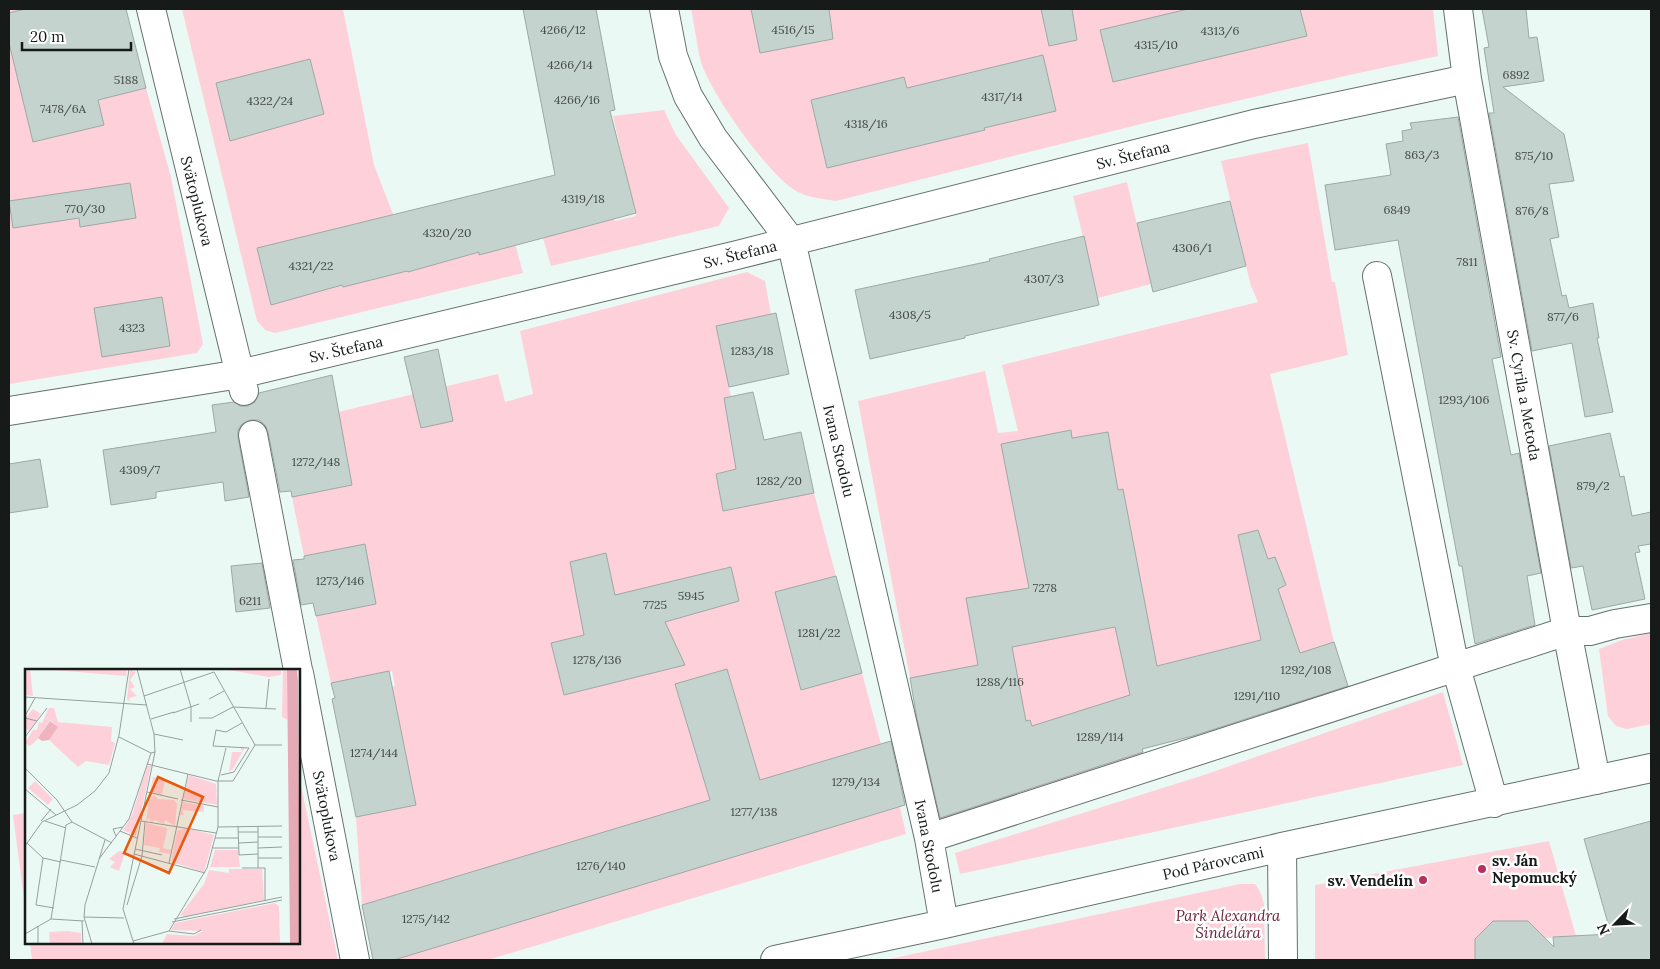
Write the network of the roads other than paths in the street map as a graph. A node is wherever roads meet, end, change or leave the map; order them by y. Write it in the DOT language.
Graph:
graph roads {
  1 [pos="151,9"];
  2 [pos="664,9"];
  3 [pos="1458,9"];
  4 [pos="1467,79"];
  5 [pos="791,241"];
  6 [pos="1377,276"];
  7 [pos="242,383"];
  8 [pos="9,411"];
  9 [pos="252,435"];
  10 [pos="1651,618"];
  11 [pos="1567,631"];
  12 [pos="1455,667"];
  13 [pos="298,669"];
  14 [pos="300,681"];
  15 [pos="1651,768"];
  16 [pos="1596,780"];
  17 [pos="1494,803"];
  18 [pos="929,838"];
  19 [pos="1282,847"];
  20 [pos="944,924"];
  21 [pos="355,960"];
  22 [pos="775,960"];
  23 [pos="1283,960"];
  1 -- 7 [label="street, Svätoplukova"];
  2 -- 5 [label="street, Ivana Stodolu"];
  3 -- 4 [label="street, Sv. Cyrila a Metoda"];
  4 -- 5 [label="street, Sv. Štefana"];
  4 -- 11 [label="street, Sv. Cyrila a Metoda"];
  5 -- 7 [label="street, Sv. Štefana"];
  5 -- 18 [label="street, Ivana Stodolu"];
  6 -- 12 [label="street"];
  7 -- 8 [label="street, Sv. Štefana"];
  9 -- 13 [label="street, Svätoplukova"];
  10 -- 11 [label="street"];
  11 -- 12 [label="street"];
  11 -- 16 [label="street, Sv. Cyrila a Metoda"];
  12 -- 17 [label="street"];
  12 -- 18 [label="street"];
  14 -- 21 [label="street, Svätoplukova"];
  15 -- 16 [label="street, Pod Párovcami"];
  16 -- 17 [label="street, Pod Párovcami"];
  17 -- 19 [label="street, Pod Párovcami"];
  18 -- 20 [label="street, Ivana Stodolu"];
  19 -- 20 [label="street, Pod Párovcami"];
  19 -- 23 [label="street"];
  20 -- 22 [label="street, Pod Párovcami"];
}
